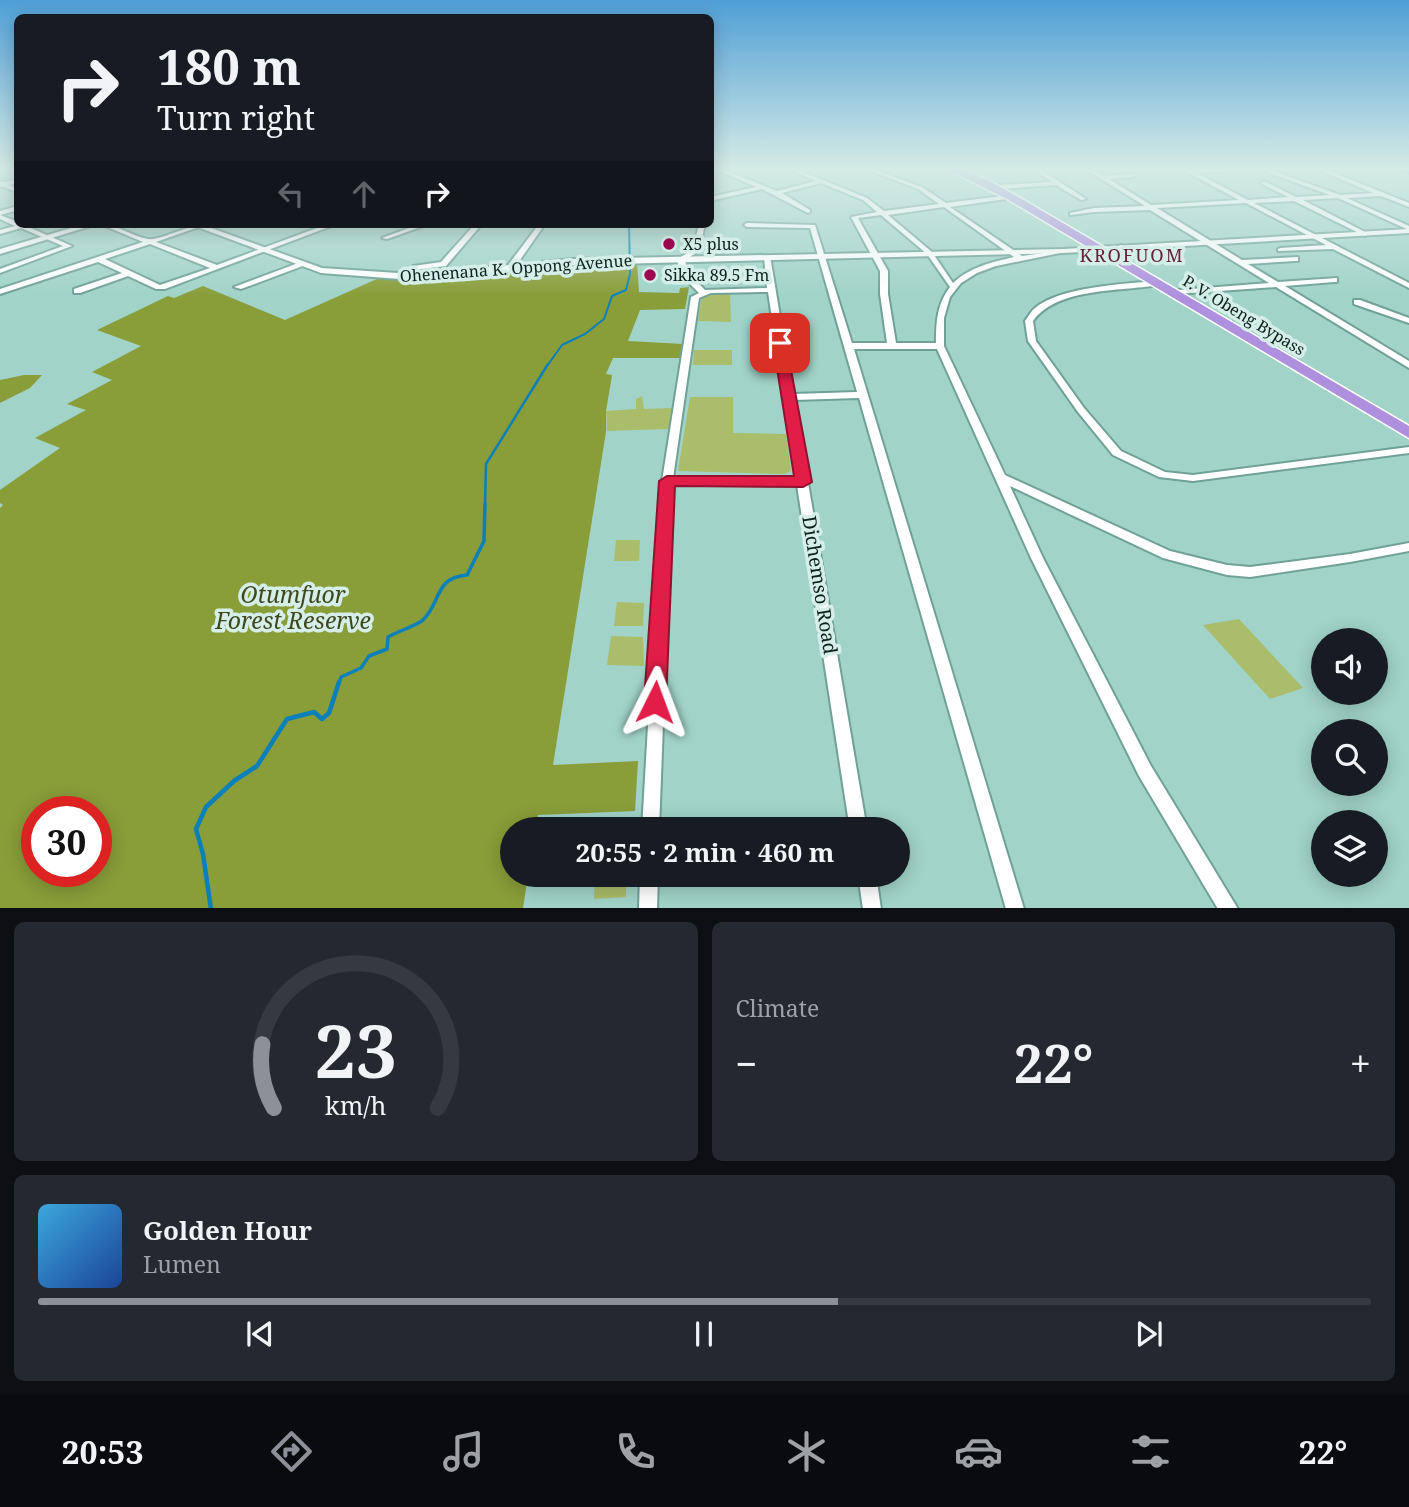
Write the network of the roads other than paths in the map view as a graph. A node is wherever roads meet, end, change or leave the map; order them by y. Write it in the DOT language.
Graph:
graph roads {
  1 [pos="889,211"];
  2 [pos="955,211"];
  3 [pos="1034,211"];
  4 [pos="1037,211"];
  5 [pos="1101,211"];
  6 [pos="1157,211"];
  7 [pos="1265,211"];
  8 [pos="1321,211"];
  9 [pos="1371,211"];
  10 [pos="883,212"];
  11 [pos="1072,214"];
  12 [pos="1326,214"];
  13 [pos="1345,214"];
  14 [pos="747,225"];
  15 [pos="26,228"];
  16 [pos="80,228"];
  17 [pos="114,228"];
  18 [pos="190,228"];
  19 [pos="206,228"];
  20 [pos="314,228"];
  21 [pos="324,228"];
  22 [pos="414,228"];
  23 [pos="475,228"];
  24 [pos="538,228"];
  25 [pos="701,228"];
  26 [pos="1409,229"];
  27 [pos="319,230"];
  28 [pos="1365,234"];
  29 [pos="1314,237"];
  30 [pos="47,238"];
  31 [pos="385,238"];
  32 [pos="151,242"];
  33 [pos="1207,243"];
  34 [pos="1092,247"];
  35 [pos="1121,247"];
  36 [pos="1334,247"];
  37 [pos="265,250"];
  38 [pos="1011,250"];
  39 [pos="1280,250"];
  40 [pos="1063,251"];
  41 [pos="0,252"];
  42 [pos="930,253"];
  43 [pos="876,254"];
  44 [pos="823,255"];
  45 [pos="768,257"];
  46 [pos="98,259"];
  47 [pos="681,259"];
  48 [pos="1021,259"];
  49 [pos="1295,259"];
  50 [pos="1145,260"];
  51 [pos="1239,262"];
  52 [pos="304,264"];
  53 [pos="217,268"];
  54 [pos="416,268"];
  55 [pos="510,268"];
  56 [pos="0,271"];
  57 [pos="129,273"];
  58 [pos="1409,274"];
  59 [pos="1388,275"];
  60 [pos="1334,280"];
  61 [pos="1155,283"];
  62 [pos="951,285"];
  63 [pos="1274,285"];
  64 [pos="1409,286"];
  65 [pos="238,287"];
  66 [pos="771,290"];
  67 [pos="77,291"];
  68 [pos="0,292"];
  69 [pos="703,292"];
  70 [pos="1179,292"];
  71 [pos="1357,302"];
  72 [pos="1409,321"];
  73 [pos="849,346"];
  74 [pos="892,346"];
  75 [pos="940,346"];
  76 [pos="1409,365"];
  77 [pos="863,395"];
  78 [pos="789,397"];
  79 [pos="1409,426"];
  80 [pos="1409,433"];
  81 [pos="1409,450"];
  82 [pos="1001,478"];
  83 [pos="667,481"];
  84 [pos="803,482"];
  85 [pos="1409,547"];
  86 [pos="651,817"];
  87 [pos="857,817"];
  88 [pos="649,887"];
  89 [pos="869,887"];
  90 [pos="648,908"];
  91 [pos="872,908"];
  92 [pos="1015,908"];
  93 [pos="1229,908"];
  1 -- 10 [label="street"];
  2 -- 38 [label="street"];
  3 -- 34 [label="highway, P. V. Obeng Bypass"];
  4 -- 34 [label="highway, P. V. Obeng Bypass"];
  5 -- 11 [label="street"];
  6 -- 33 [label="street"];
  7 -- 29 [label="street"];
  8 -- 12 [label="street"];
  9 -- 26 [label="street"];
  10 -- 42 [label="street"];
  10 -- 43 [label="street"];
  12 -- 13 [label="street"];
  12 -- 28 [label="street"];
  14 -- 44 [label="street"];
  15 -- 30 [label="street"];
  16 -- 30 [label="street"];
  17 -- 32 [label="street"];
  18 -- 32 [label="street"];
  19 -- 37 [label="street, Ohenenana K. Oppong Avenue"];
  20 -- 27 [label="street"];
  21 -- 27 [label="street"];
  22 -- 31 [label="street"];
  23 -- 54 [label="street"];
  24 -- 55 [label="street"];
  25 -- 47 [label="street"];
  26 -- 28 [label="street, Ohenenana K. Oppong Avenue"];
  27 -- 37 [label="street"];
  28 -- 29 [label="street, Ohenenana K. Oppong Avenue"];
  29 -- 33 [label="street, Ohenenana K. Oppong Avenue"];
  29 -- 36 [label="street"];
  30 -- 41 [label="street"];
  30 -- 56 [label="street"];
  32 -- 46 [label="street"];
  32 -- 53 [label="street"];
  33 -- 35 [label="street, Ohenenana K. Oppong Avenue"];
  33 -- 51 [label="street"];
  34 -- 35 [label="street, Ohenenana K. Oppong Avenue"];
  34 -- 40 [label="street, Ohenenana K. Oppong Avenue"];
  34 -- 61 [label="highway, P. V. Obeng Bypass"];
  34 -- 70 [label="highway, P. V. Obeng Bypass"];
  35 -- 50 [label="street"];
  36 -- 39 [label="street"];
  36 -- 59 [label="street"];
  37 -- 52 [label="street, Ohenenana K. Oppong Avenue"];
  37 -- 53 [label="street"];
  38 -- 40 [label="street, Ohenenana K. Oppong Avenue"];
  38 -- 42 [label="street, Ohenenana K. Oppong Avenue"];
  38 -- 48 [label="street"];
  40 -- 48 [label="street"];
  42 -- 43 [label="street, Ohenenana K. Oppong Avenue"];
  42 -- 62 [label="street"];
  43 -- 44 [label="street, Ohenenana K. Oppong Avenue"];
  43 -- 74 [label="street"];
  44 -- 45 [label="street, Ohenenana K. Oppong Avenue"];
  44 -- 73 [label="street"];
  45 -- 47 [label="street, Ohenenana K. Oppong Avenue"];
  45 -- 66 [label="street, Dichemso Road"];
  46 -- 57 [label="street"];
  46 -- 68 [label="street"];
  47 -- 55 [label="street, Ohenenana K. Oppong Avenue"];
  47 -- 69 [label="street"];
  48 -- 62 [label="street"];
  49 -- 51 [label="street"];
  51 -- 63 [label="street"];
  52 -- 55 [label="street, Ohenenana K. Oppong Avenue"];
  52 -- 65 [label="street"];
  53 -- 57 [label="street"];
  57 -- 67 [label="street"];
  58 -- 59 [label="street"];
  59 -- 64 [label="street"];
  60 -- 63 [label="street"];
  61 -- 80 [label="highway, P. V. Obeng Bypass"];
  61 -- 81 [label="street"];
  62 -- 75 [label="street"];
  63 -- 70 [label="street"];
  63 -- 76 [label="street"];
  66 -- 69 [label="street"];
  66 -- 78 [label="street, Dichemso Road"];
  69 -- 83 [label="street"];
  70 -- 79 [label="highway, P. V. Obeng Bypass"];
  71 -- 72 [label="street"];
  73 -- 74 [label="street"];
  73 -- 77 [label="street"];
  74 -- 75 [label="street"];
  75 -- 82 [label="street"];
  77 -- 78 [label="street"];
  77 -- 92 [label="street"];
  78 -- 84 [label="street, Dichemso Road"];
  82 -- 85 [label="street"];
  82 -- 93 [label="street"];
  83 -- 84 [label="street"];
  83 -- 86 [label="street"];
  84 -- 87 [label="street, Dichemso Road"];
  88 -- 90 [label="street"];
  89 -- 91 [label="street"];
}
